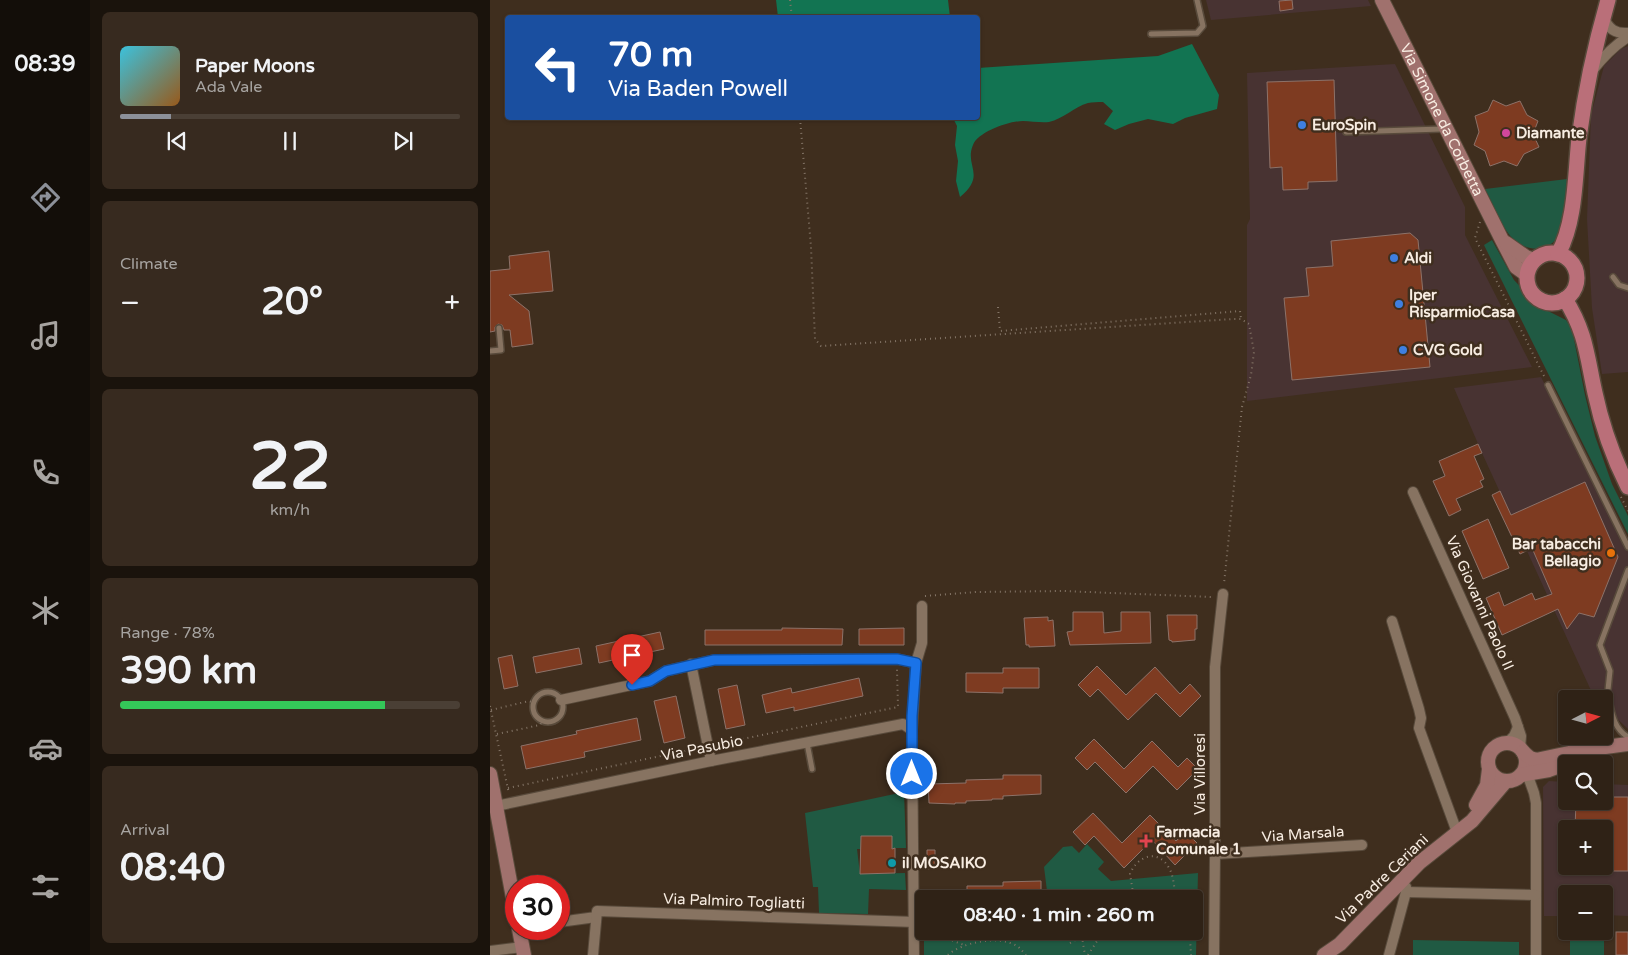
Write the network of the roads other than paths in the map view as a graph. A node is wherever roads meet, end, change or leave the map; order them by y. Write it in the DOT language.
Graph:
graph roads {
  1 [pos="1197,0"];
  2 [pos="1382,0"];
  3 [pos="1608,0"];
  4 [pos="1603,17"];
  5 [pos="1628,33"];
  6 [pos="1151,34"];
  7 [pos="1628,37"];
  8 [pos="1590,74"];
  9 [pos="1446,127"];
  10 [pos="1346,132"];
  11 [pos="1502,240"];
  12 [pos="1558,254"];
  13 [pos="1534,260"];
  14 [pos="1526,275"];
  15 [pos="1613,276"];
  16 [pos="1628,288"];
  17 [pos="1566,299"];
  18 [pos="500,328"];
  19 [pos="490,351"];
  20 [pos="1548,385"];
  21 [pos="1628,487"];
  22 [pos="1413,492"];
  23 [pos="1628,547"];
  24 [pos="1628,570"];
  25 [pos="1222,596"];
  26 [pos="922,606"];
  27 [pos="1392,621"];
  28 [pos="916,663"];
  29 [pos="691,664"];
  30 [pos="1608,690"];
  31 [pos="561,700"];
  32 [pos="1613,717"];
  33 [pos="912,730"];
  34 [pos="1628,737"];
  35 [pos="807,743"];
  36 [pos="1628,744"];
  37 [pos="1589,745"];
  38 [pos="1517,748"];
  39 [pos="1583,750"];
  40 [pos="1628,750"];
  41 [pos="1592,755"];
  42 [pos="711,761"];
  43 [pos="1558,767"];
  44 [pos="812,768"];
  45 [pos="1489,769"];
  46 [pos="1546,771"];
  47 [pos="490,774"];
  48 [pos="912,774"];
  49 [pos="1519,775"];
  50 [pos="896,776"];
  51 [pos="1535,795"];
  52 [pos="496,806"];
  53 [pos="1460,829"];
  54 [pos="1362,845"];
  55 [pos="1216,854"];
  56 [pos="509,875"];
  57 [pos="1404,886"];
  58 [pos="1536,895"];
  59 [pos="596,918"];
  60 [pos="570,921"];
  61 [pos="915,922"];
  62 [pos="915,934"];
  63 [pos="490,951"];
  64 [pos="523,951"];
  65 [pos="593,955"];
  66 [pos="914,955"];
  67 [pos="1214,955"];
  68 [pos="1324,955"];
  69 [pos="1390,955"];
  70 [pos="1536,955"];
  1 -- 6 [label="lane"];
  2 -- 9 [label="street, Via Simone da Corbetta"];
  3 -- 4 [label="main road"];
  4 -- 5 [label="street"];
  4 -- 8 [label="main road"];
  7 -- 8 [label="street"];
  8 -- 12 [label="main road"];
  9 -- 10 [label="lane"];
  9 -- 11 [label="street, Via Simone da Corbetta"];
  11 -- 13 [label="street, Via Simone da Corbetta"];
  11 -- 14 [label="street, Via Simone da Corbetta"];
  12 -- 13 [label="main road"];
  12 -- 17 [label="main road"];
  13 -- 14 [label="main road"];
  14 -- 17 [label="main road"];
  15 -- 16 [label="lane"];
  17 -- 21 [label="main road"];
  18 -- 19 [label="lane"];
  20 -- 23 [label="lane"];
  22 -- 38 [label="street, Via Giovanni Paolo II"];
  24 -- 30 [label="lane"];
  25 -- 55 [label="street, Via Villoresi"];
  26 -- 28 [label="street"];
  27 -- 53 [label="street"];
  28 -- 29 [label="street"];
  28 -- 33 [label="street"];
  29 -- 31 [label="street"];
  29 -- 42 [label="street"];
  31 -- 31 [label="lane"];
  32 -- 34 [label="lane"];
  33 -- 35 [label="street, Via Pasubio"];
  33 -- 48 [label="street"];
  35 -- 42 [label="street, Via Pasubio"];
  35 -- 44 [label="lane"];
  36 -- 39 [label="street"];
  37 -- 39 [label="lane"];
  38 -- 39 [label="street"];
  38 -- 45 [label="street"];
  38 -- 49 [label="street"];
  40 -- 41 [label="street"];
  42 -- 52 [label="street, Via Pasubio"];
  43 -- 46 [label="street"];
  45 -- 49 [label="street"];
  45 -- 53 [label="street, Via Padre Ceriani"];
  46 -- 49 [label="street"];
  46 -- 51 [label="street"];
  47 -- 52 [label="street"];
  48 -- 50 [label="lane"];
  48 -- 61 [label="street"];
  49 -- 51 [label="street"];
  49 -- 53 [label="street, Via Padre Ceriani"];
  51 -- 58 [label="street"];
  52 -- 56 [label="street"];
  53 -- 57 [label="street, Via Padre Ceriani"];
  54 -- 55 [label="street, Via Marsala"];
  55 -- 67 [label="street, Via Villoresi"];
  57 -- 58 [label="street"];
  57 -- 68 [label="street, Via Padre Ceriani"];
  57 -- 69 [label="street"];
  58 -- 70 [label="street"];
  59 -- 60 [label="street"];
  59 -- 61 [label="street, Via Palmiro Togliatti"];
  59 -- 65 [label="street"];
  62 -- 66 [label="street"];
  63 -- 64 [label="street"];
}
